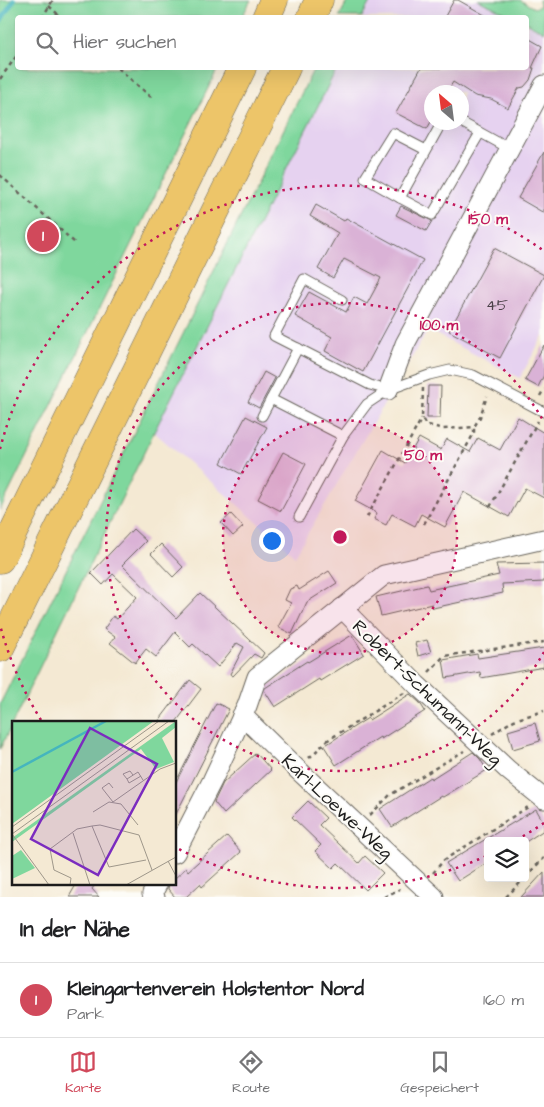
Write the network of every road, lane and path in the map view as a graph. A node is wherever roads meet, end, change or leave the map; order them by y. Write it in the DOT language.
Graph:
graph roads {
  1 [pos="53,0"];
  2 [pos="274,0"];
  3 [pos="319,0"];
  4 [pos="49,6"];
  5 [pos="44,15"];
  6 [pos="59,15"];
  7 [pos="267,15"];
  8 [pos="312,15"];
  9 [pos="15,58"];
  10 [pos="120,70"];
  11 [pos="241,70"];
  12 [pos="285,70"];
  13 [pos="0,79"];
  14 [pos="544,85"];
  15 [pos="152,98"];
  16 [pos="469,127"];
  17 [pos="437,130"];
  18 [pos="480,133"];
  19 [pos="510,149"];
  20 [pos="426,150"];
  21 [pos="0,175"];
  22 [pos="400,198"];
  23 [pos="75,243"];
  24 [pos="342,300"];
  25 [pos="298,348"];
  26 [pos="424,377"];
  27 [pos="488,383"];
  28 [pos="388,390"];
  29 [pos="271,399"];
  30 [pos="544,412"];
  31 [pos="262,416"];
  32 [pos="422,418"];
  33 [pos="474,427"];
  34 [pos="343,436"];
  35 [pos="490,507"];
  36 [pos="299,516"];
  37 [pos="367,517"];
  38 [pos="424,524"];
  39 [pos="544,539"];
  40 [pos="0,559"];
  41 [pos="342,608"];
  42 [pos="544,642"];
  43 [pos="0,648"];
  44 [pos="417,685"];
  45 [pos="544,711"];
  46 [pos="242,715"];
  47 [pos="480,742"];
  48 [pos="297,769"];
  49 [pos="543,798"];
  50 [pos="360,828"];
  51 [pos="176,851"];
  52 [pos="544,858"];
  53 [pos="529,874"];
  54 [pos="521,882"];
  55 [pos="157,884"];
  56 [pos="428,891"];
  57 [pos="155,897"];
  58 [pos="506,897"];
  1 -- 4 [label="path"];
  2 -- 7 [label="highway"];
  3 -- 8 [label="highway"];
  4 -- 5 [label="path"];
  4 -- 6 [label="path"];
  9 -- 13 [label="path"];
  10 -- 15 [label="path"];
  11 -- 40 [label="highway"];
  12 -- 43 [label="highway"];
  14 -- 19 [label="street"];
  16 -- 18 [label="lane"];
  17 -- 20 [label="lane"];
  18 -- 19 [label="lane"];
  18 -- 22 [label="lane"];
  19 -- 28 [label="street"];
  20 -- 22 [label="lane"];
  20 -- 22 [label="lane"];
  21 -- 23 [label="path"];
  24 -- 25 [label="lane"];
  25 -- 28 [label="lane"];
  25 -- 29 [label="lane"];
  26 -- 27 [label="lane"];
  26 -- 28 [label="lane"];
  26 -- 32 [label="path"];
  27 -- 30 [label="lane"];
  27 -- 33 [label="path"];
  28 -- 34 [label="lane"];
  29 -- 31 [label="lane"];
  29 -- 34 [label="lane"];
  30 -- 35 [label="path"];
  32 -- 33 [label="path"];
  32 -- 37 [label="path"];
  33 -- 38 [label="path"];
  34 -- 36 [label="lane"];
  39 -- 41 [label="street, Robert-Schumann-Weg"];
  41 -- 44 [label="street, Robert-Schumann-Weg"];
  41 -- 46 [label="street"];
  42 -- 44 [label="path"];
  44 -- 47 [label="street, Robert-Schumann-Weg"];
  44 -- 48 [label="path"];
  45 -- 47 [label="path"];
  46 -- 48 [label="street, Karl-Loewe-Weg"];
  46 -- 51 [label="street"];
  47 -- 49 [label="street, Robert-Schumann-Weg"];
  47 -- 50 [label="path"];
  48 -- 50 [label="street, Karl-Loewe-Weg"];
  49 -- 56 [label="path"];
  50 -- 56 [label="street, Karl-Loewe-Weg"];
  52 -- 53 [label="path"];
  54 -- 58 [label="path"];
  55 -- 57 [label="street"];
}
